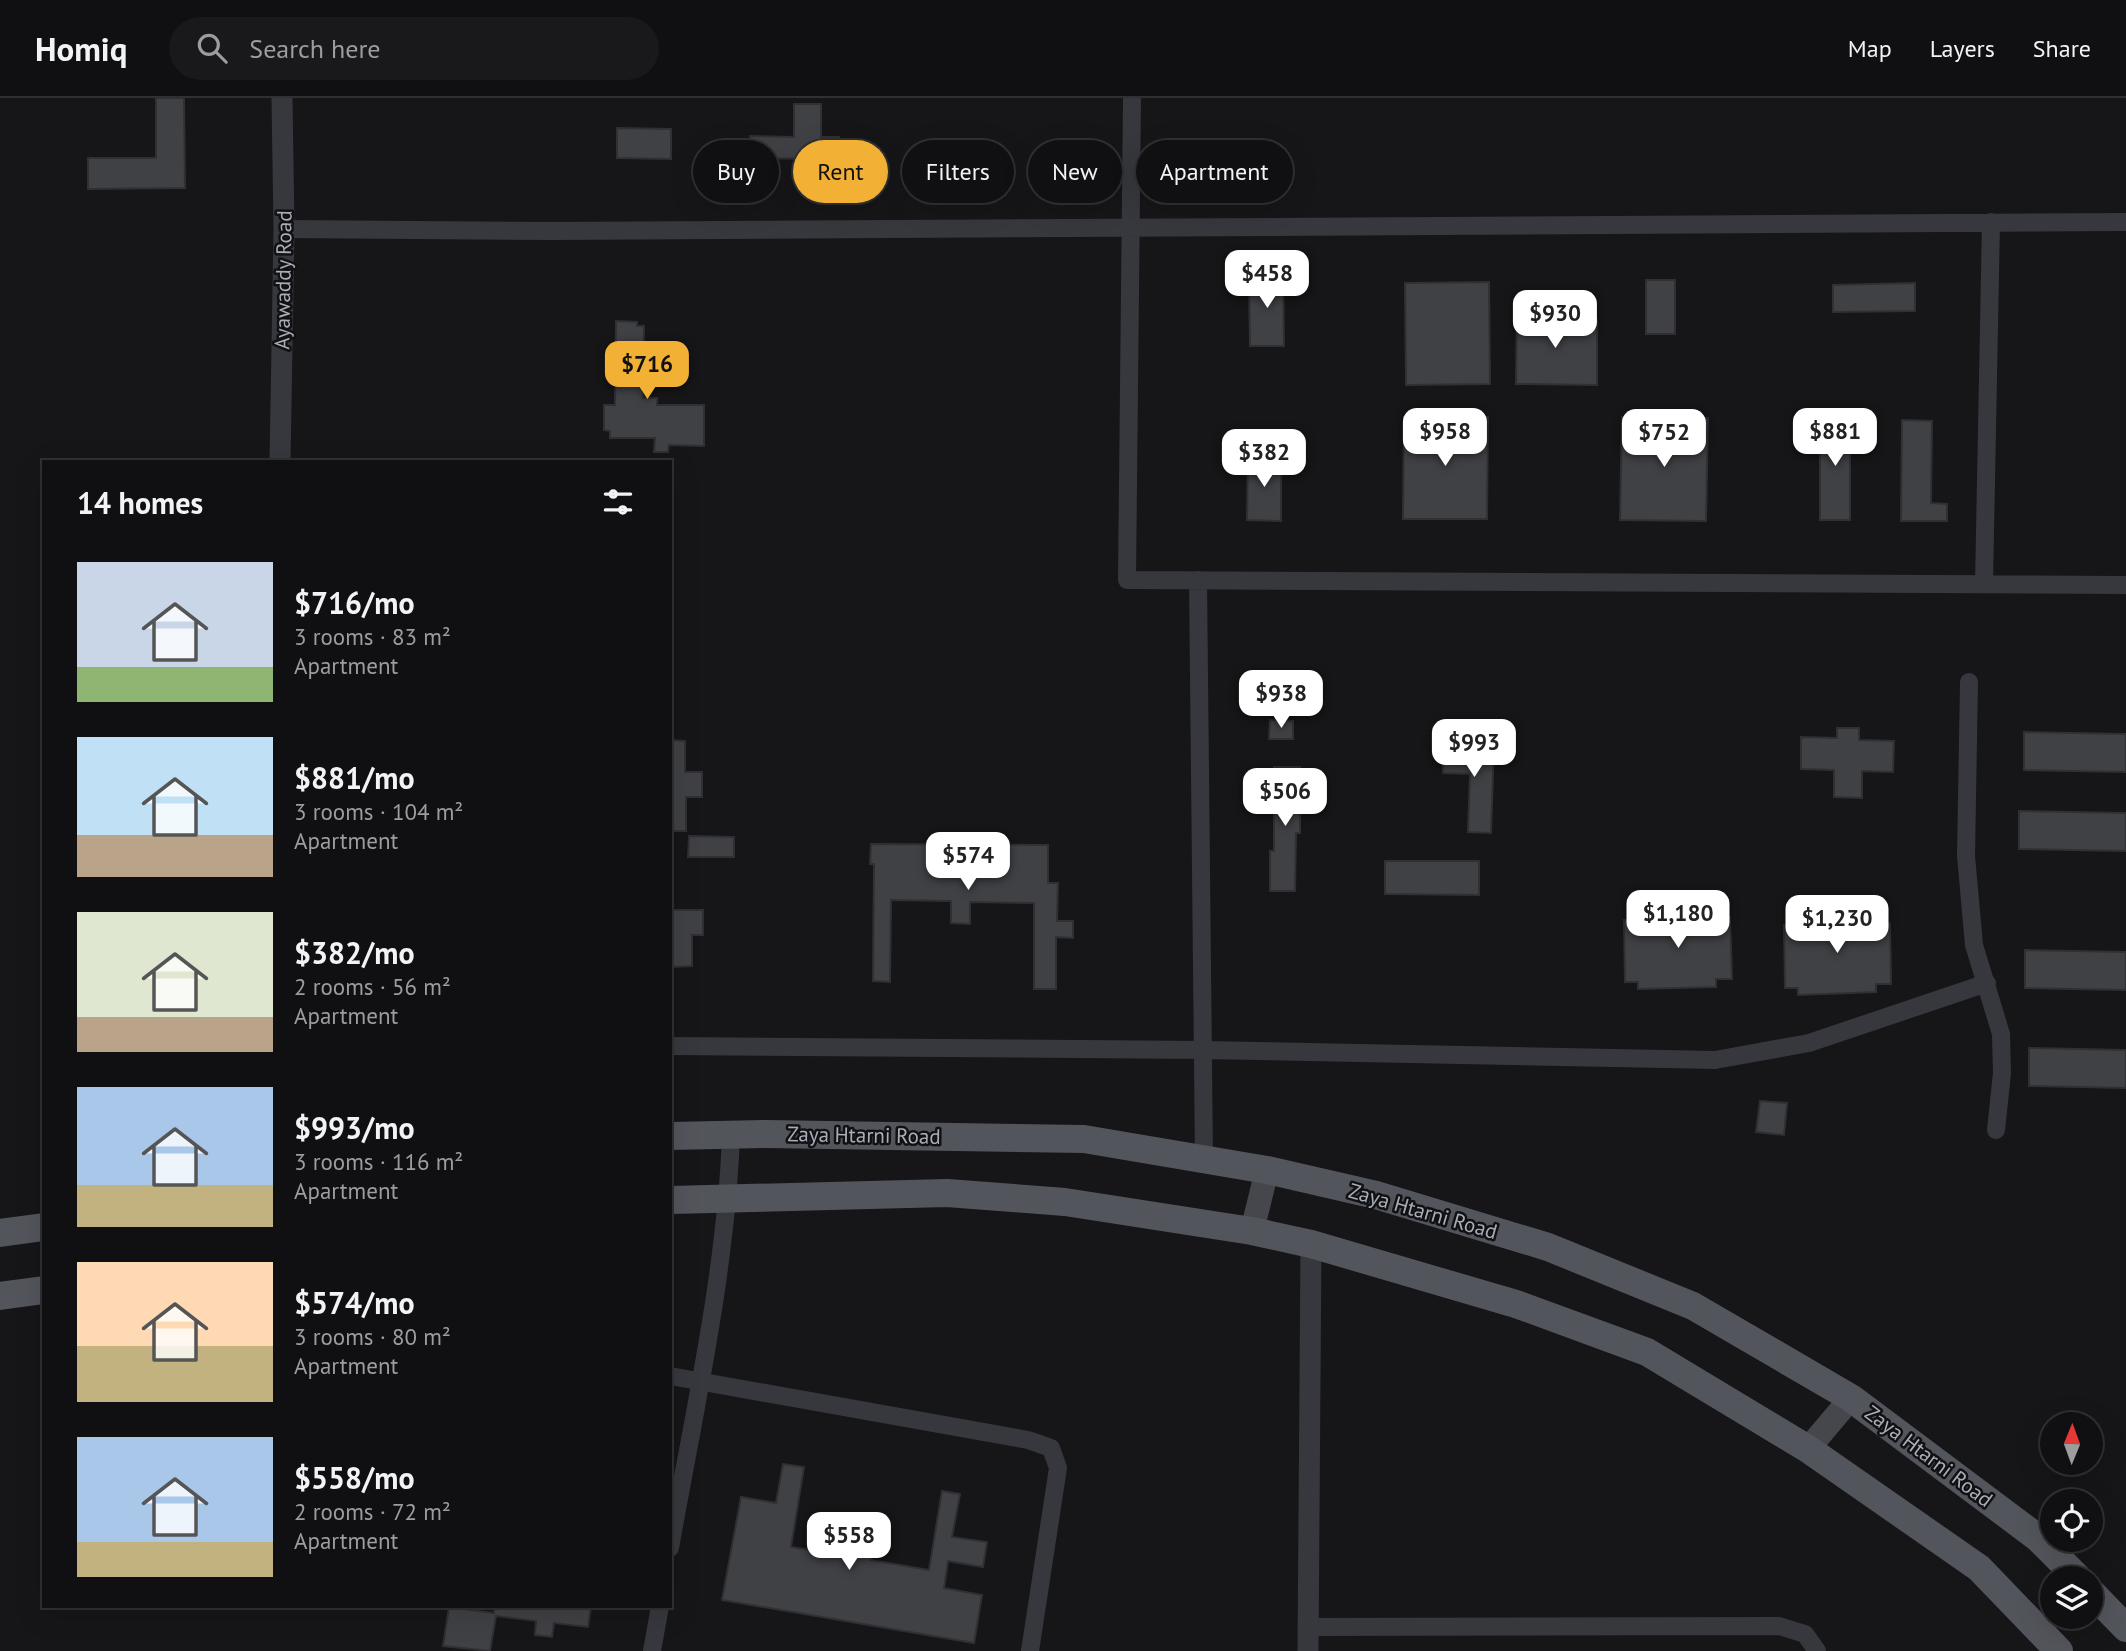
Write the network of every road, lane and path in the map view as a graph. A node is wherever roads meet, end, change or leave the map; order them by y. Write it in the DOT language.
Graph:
graph roads {
  1 [pos="282,98"];
  2 [pos="1132,98"];
  3 [pos="1991,222"];
  4 [pos="2126,222"];
  5 [pos="1132,227"];
  6 [pos="284,229"];
  7 [pos="280,460"];
  8 [pos="1198,580"];
  9 [pos="1984,584"];
  10 [pos="2126,585"];
  11 [pos="1969,682"];
  12 [pos="1987,983"];
  13 [pos="672,1046"];
  14 [pos="1203,1050"];
  15 [pos="1996,1130"];
  16 [pos="731,1135"];
  17 [pos="672,1136"];
  18 [pos="1204,1160"];
  19 [pos="1267,1170"];
  20 [pos="728,1199"];
  21 [pos="672,1200"];
  22 [pos="42,1227"];
  23 [pos="1252,1231"];
  24 [pos="0,1233"];
  25 [pos="1311,1244"];
  26 [pos="42,1290"];
  27 [pos="0,1296"];
  28 [pos="672,1376"];
  29 [pos="699,1380"];
  30 [pos="1851,1398"];
  31 [pos="1808,1449"];
  32 [pos="672,1536"];
  33 [pos="2066,1566"];
  34 [pos="2103,1604"];
  35 [pos="660,1608"];
  36 [pos="1308,1628"];
  37 [pos="2126,1628"];
  38 [pos="652,1651"];
  39 [pos="1030,1651"];
  40 [pos="1308,1651"];
  41 [pos="1817,1651"];
  42 [pos="2059,1651"];
  1 -- 6 [label="street, Ayawaddy Road"];
  2 -- 5 [label="street"];
  3 -- 4 [label="street"];
  3 -- 5 [label="street"];
  3 -- 9 [label="street"];
  5 -- 6 [label="street"];
  5 -- 8 [label="street"];
  6 -- 7 [label="street, Ayawaddy Road"];
  8 -- 9 [label="street"];
  8 -- 14 [label="street"];
  9 -- 10 [label="street"];
  11 -- 12 [label="street"];
  12 -- 14 [label="street"];
  12 -- 15 [label="street"];
  13 -- 14 [label="street"];
  14 -- 18 [label="street"];
  16 -- 17 [label="main road, Zaya Htarni Road"];
  16 -- 18 [label="main road, Zaya Htarni Road"];
  16 -- 20 [label="street"];
  18 -- 19 [label="main road, Zaya Htarni Road"];
  19 -- 23 [label="main road"];
  19 -- 30 [label="main road, Zaya Htarni Road"];
  20 -- 21 [label="main road"];
  20 -- 23 [label="main road"];
  20 -- 29 [label="street"];
  22 -- 24 [label="main road"];
  23 -- 25 [label="main road"];
  25 -- 31 [label="main road"];
  25 -- 36 [label="street"];
  26 -- 27 [label="main road"];
  28 -- 29 [label="street"];
  29 -- 32 [label="street"];
  29 -- 39 [label="street"];
  30 -- 31 [label="main road"];
  30 -- 33 [label="main road, Zaya Htarni Road"];
  31 -- 42 [label="main road"];
  34 -- 37 [label="main road"];
  35 -- 38 [label="street"];
  36 -- 40 [label="street"];
  36 -- 41 [label="street"];
}
